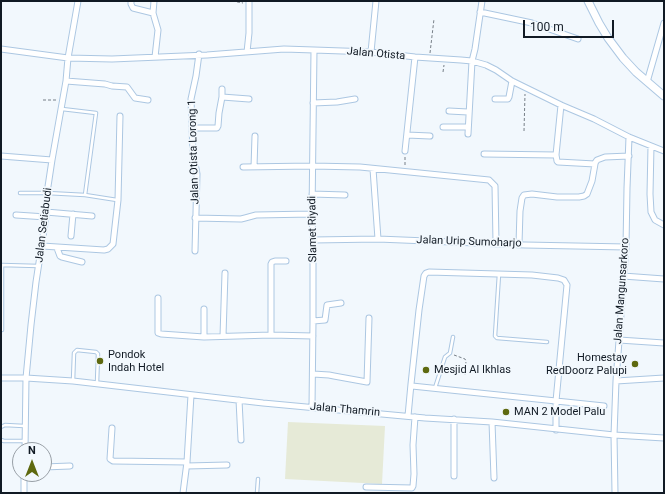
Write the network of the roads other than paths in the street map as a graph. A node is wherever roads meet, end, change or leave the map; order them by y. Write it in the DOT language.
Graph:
graph roads {
  1 [pos="78,1"];
  2 [pos="131,1"];
  3 [pos="154,1"];
  4 [pos="376,1"];
  5 [pos="482,1"];
  6 [pos="588,1"];
  7 [pos="249,2"];
  8 [pos="480,12"];
  9 [pos="153,13"];
  10 [pos="664,23"];
  11 [pos="578,39"];
  12 [pos="1,49"];
  13 [pos="314,50"];
  14 [pos="247,52"];
  15 [pos="371,52"];
  16 [pos="199,54"];
  17 [pos="155,57"];
  18 [pos="415,57"];
  19 [pos="68,58"];
  20 [pos="472,61"];
  21 [pos="66,81"];
  22 [pos="512,81"];
  23 [pos="647,82"];
  24 [pos="222,89"];
  25 [pos="664,96"];
  26 [pos="222,97"];
  27 [pos="249,99"];
  28 [pos="355,99"];
  29 [pos="495,99"];
  30 [pos="148,100"];
  31 [pos="313,103"];
  32 [pos="561,105"];
  33 [pos="62,109"];
  34 [pos="449,111"];
  35 [pos="468,112"];
  36 [pos="120,116"];
  37 [pos="443,127"];
  38 [pos="468,127"];
  39 [pos="192,128"];
  40 [pos="407,134"];
  41 [pos="468,134"];
  42 [pos="255,136"];
  43 [pos="430,136"];
  44 [pos="629,137"];
  45 [pos="651,146"];
  46 [pos="405,151"];
  47 [pos="664,151"];
  48 [pos="484,154"];
  49 [pos="556,155"];
  50 [pos="1,156"];
  51 [pos="628,156"];
  52 [pos="52,160"];
  53 [pos="595,163"];
  54 [pos="312,166"];
  55 [pos="243,167"];
  56 [pos="254,167"];
  57 [pos="373,169"];
  58 [pos="20,193"];
  59 [pos="48,193"];
  60 [pos="312,194"];
  61 [pos="345,194"];
  62 [pos="85,195"];
  63 [pos="118,200"];
  64 [pos="46,214"];
  65 [pos="73,214"];
  66 [pos="312,214"];
  67 [pos="16,215"];
  68 [pos="92,216"];
  69 [pos="195,218"];
  70 [pos="664,225"];
  71 [pos="71,236"];
  72 [pos="378,238"];
  73 [pos="313,240"];
  74 [pos="496,243"];
  75 [pos="519,244"];
  76 [pos="42,246"];
  77 [pos="626,247"];
  78 [pos="57,248"];
  79 [pos="195,251"];
  80 [pos="286,261"];
  81 [pos="82,262"];
  82 [pos="1,265"];
  83 [pos="39,266"];
  84 [pos="225,273"];
  85 [pos="499,274"];
  86 [pos="623,276"];
  87 [pos="664,279"];
  88 [pos="1,297"];
  89 [pos="158,298"];
  90 [pos="341,304"];
  91 [pos="204,309"];
  92 [pos="369,318"];
  93 [pos="313,321"];
  94 [pos="1,330"];
  95 [pos="271,335"];
  96 [pos="223,336"];
  97 [pos="313,336"];
  98 [pos="204,337"];
  99 [pos="453,337"];
  100 [pos="619,340"];
  101 [pos="547,342"];
  102 [pos="664,343"];
  103 [pos="313,374"];
  104 [pos="1,378"];
  105 [pos="26,378"];
  106 [pos="664,378"];
  107 [pos="73,381"];
  108 [pos="616,381"];
  109 [pos="97,384"];
  110 [pos="411,384"];
  111 [pos="436,388"];
  112 [pos="191,395"];
  113 [pos="239,400"];
  114 [pos="556,401"];
  115 [pos="604,406"];
  116 [pos="312,407"];
  117 [pos="408,416"];
  118 [pos="415,417"];
  119 [pos="454,419"];
  120 [pos="492,422"];
  121 [pos="25,426"];
  122 [pos="1,427"];
  123 [pos="112,428"];
  124 [pos="556,430"];
  125 [pos="614,435"];
  126 [pos="664,438"];
  127 [pos="1,440"];
  128 [pos="241,440"];
  129 [pos="25,441"];
  130 [pos="187,464"];
  131 [pos="227,465"];
  132 [pos="52,466"];
  133 [pos="70,466"];
  134 [pos="454,476"];
  135 [pos="494,478"];
  136 [pos="258,480"];
  137 [pos="24,482"];
  138 [pos="366,487"];
  139 [pos="24,493"];
  140 [pos="183,493"];
  141 [pos="258,493"];
  142 [pos="615,493"];
  1 -- 19 [label="street, Jalan Setiabudi"];
  2 -- 9 [label="street"];
  3 -- 9 [label="street"];
  4 -- 15 [label="street"];
  5 -- 8 [label="street"];
  6 -- 23 [label="street"];
  7 -- 14 [label="street"];
  8 -- 11 [label="street"];
  8 -- 20 [label="street"];
  9 -- 17 [label="street"];
  10 -- 23 [label="street"];
  12 -- 19 [label="street, Jalan Otista"];
  13 -- 14 [label="street, Jalan Otista"];
  13 -- 15 [label="street, Jalan Otista"];
  13 -- 31 [label="street, Slamet Riyadi"];
  14 -- 16 [label="street, Jalan Otista"];
  15 -- 18 [label="street, Jalan Otista"];
  16 -- 17 [label="street, Jalan Otista"];
  16 -- 39 [label="street, Jalan Otista Lorong 1"];
  17 -- 19 [label="street, Jalan Otista"];
  18 -- 20 [label="street, Jalan Otista"];
  18 -- 40 [label="street"];
  19 -- 21 [label="street, Jalan Setiabudi"];
  20 -- 22 [label="street, Jalan Otista"];
  20 -- 35 [label="street"];
  21 -- 30 [label="street"];
  21 -- 33 [label="street, Jalan Setiabudi"];
  22 -- 29 [label="street"];
  22 -- 32 [label="street, Jalan Otista"];
  23 -- 25 [label="street"];
  24 -- 26 [label="street"];
  26 -- 27 [label="street"];
  26 -- 39 [label="street"];
  28 -- 31 [label="street"];
  31 -- 54 [label="street, Slamet Riyadi"];
  32 -- 44 [label="street, Jalan Otista"];
  32 -- 49 [label="street"];
  33 -- 52 [label="street, Jalan Setiabudi"];
  33 -- 62 [label="lane"];
  34 -- 35 [label="street"];
  35 -- 38 [label="street"];
  36 -- 63 [label="street"];
  37 -- 38 [label="street"];
  38 -- 41 [label="street"];
  39 -- 69 [label="street, Jalan Otista Lorong 1"];
  40 -- 43 [label="street"];
  40 -- 46 [label="street"];
  42 -- 56 [label="street"];
  44 -- 45 [label="street, Jalan Otista"];
  44 -- 51 [label="street, Jalan Mangunsarkoro"];
  45 -- 47 [label="street, Jalan Otista"];
  45 -- 70 [label="street"];
  48 -- 49 [label="street"];
  49 -- 53 [label="street"];
  50 -- 52 [label="street"];
  51 -- 53 [label="street"];
  51 -- 77 [label="street, Jalan Mangunsarkoro"];
  52 -- 59 [label="street, Jalan Setiabudi"];
  53 -- 75 [label="street"];
  54 -- 56 [label="street"];
  54 -- 57 [label="street"];
  54 -- 60 [label="street, Slamet Riyadi"];
  55 -- 56 [label="street"];
  57 -- 72 [label="street"];
  57 -- 74 [label="street"];
  58 -- 59 [label="lane"];
  59 -- 62 [label="lane"];
  59 -- 64 [label="street, Jalan Setiabudi"];
  60 -- 61 [label="street"];
  60 -- 66 [label="street, Slamet Riyadi"];
  62 -- 63 [label="lane"];
  63 -- 78 [label="street"];
  64 -- 65 [label="street"];
  64 -- 67 [label="street"];
  64 -- 76 [label="street, Jalan Setiabudi"];
  65 -- 68 [label="street"];
  65 -- 71 [label="street"];
  66 -- 69 [label="street"];
  66 -- 73 [label="street, Slamet Riyadi"];
  69 -- 79 [label="street, Jalan Otista Lorong 1"];
  72 -- 73 [label="street, Jalan Urip Sumoharjo"];
  72 -- 74 [label="street, Jalan Urip Sumoharjo"];
  73 -- 93 [label="street, Slamet Riyadi"];
  74 -- 75 [label="street, Jalan Urip Sumoharjo"];
  75 -- 77 [label="street, Jalan Urip Sumoharjo"];
  76 -- 78 [label="street"];
  76 -- 83 [label="street, Jalan Setiabudi"];
  77 -- 86 [label="street, Jalan Mangunsarkoro"];
  78 -- 81 [label="street"];
  80 -- 95 [label="street"];
  82 -- 83 [label="lane"];
  82 -- 88 [label="lane"];
  83 -- 105 [label="street, Jalan Setiabudi"];
  84 -- 96 [label="street"];
  85 -- 101 [label="lane"];
  85 -- 110 [label="street"];
  85 -- 114 [label="street"];
  86 -- 87 [label="street"];
  86 -- 100 [label="street, Jalan Mangunsarkoro"];
  88 -- 94 [label="lane"];
  89 -- 98 [label="street"];
  90 -- 93 [label="street"];
  91 -- 98 [label="street"];
  92 -- 103 [label="street"];
  93 -- 97 [label="street, Slamet Riyadi"];
  95 -- 96 [label="street"];
  95 -- 97 [label="street"];
  96 -- 98 [label="street"];
  97 -- 103 [label="street, Slamet Riyadi"];
  99 -- 111 [label="lane"];
  100 -- 102 [label="street"];
  100 -- 108 [label="street, Jalan Mangunsarkoro"];
  103 -- 116 [label="street, Slamet Riyadi"];
  104 -- 105 [label="street, Jalan Thamrin"];
  105 -- 107 [label="street, Jalan Thamrin"];
  105 -- 121 [label="street, Jalan Setiabudi"];
  106 -- 108 [label="street"];
  107 -- 109 [label="street, Jalan Thamrin"];
  107 -- 109 [label="lane"];
  108 -- 125 [label="street, Jalan Mangunsarkoro"];
  109 -- 112 [label="street, Jalan Thamrin"];
  110 -- 111 [label="street"];
  110 -- 117 [label="street"];
  111 -- 114 [label="street"];
  112 -- 113 [label="street, Jalan Thamrin"];
  112 -- 130 [label="street"];
  113 -- 116 [label="street, Jalan Thamrin"];
  113 -- 128 [label="street"];
  114 -- 115 [label="street"];
  114 -- 124 [label="street"];
  116 -- 117 [label="street, Jalan Thamrin"];
  117 -- 118 [label="street, Jalan Thamrin"];
  118 -- 119 [label="street, Jalan Thamrin"];
  118 -- 138 [label="street"];
  119 -- 120 [label="street, Jalan Thamrin"];
  119 -- 134 [label="street"];
  120 -- 124 [label="street, Jalan Thamrin"];
  120 -- 135 [label="street"];
  121 -- 122 [label="lane"];
  121 -- 129 [label="street, Jalan Setiabudi"];
  123 -- 130 [label="street"];
  124 -- 125 [label="street, Jalan Thamrin"];
  125 -- 126 [label="street, Jalan Thamrin"];
  125 -- 142 [label="street, Jalan Mangunsarkoro"];
  127 -- 129 [label="lane"];
  130 -- 131 [label="street"];
  130 -- 140 [label="street"];
  132 -- 133 [label="street"];
  136 -- 141 [label="lane"];
  137 -- 139 [label="street"];
}
